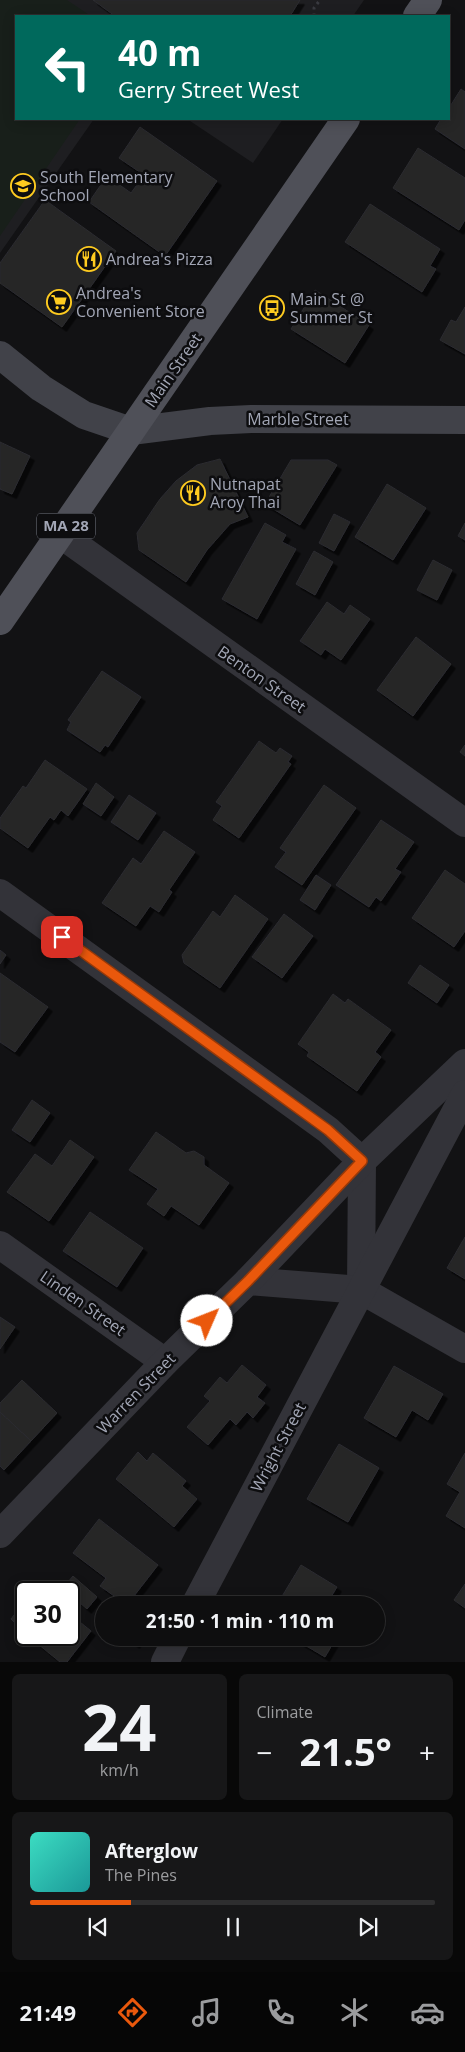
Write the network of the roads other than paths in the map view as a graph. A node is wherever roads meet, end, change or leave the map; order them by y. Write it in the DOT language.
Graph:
graph roads {
  1 [pos="428,0"];
  2 [pos="418,15"];
  3 [pos="345,120"];
  4 [pos="0,355"];
  5 [pos="465,420"];
  6 [pos="131,431"];
  7 [pos="60,534"];
  8 [pos="0,621"];
  9 [pos="465,823"];
  10 [pos="0,893"];
  11 [pos="465,1062"];
  12 [pos="465,1094"];
  13 [pos="362,1161"];
  14 [pos="0,1245"];
  15 [pos="248,1281"];
  16 [pos="361,1290"];
  17 [pos="465,1349"];
  18 [pos="166,1362"];
  19 [pos="0,1534"];
  20 [pos="200,1596"];
  21 [pos="174,1646"];
  22 [pos="165,1662"];
  1 -- 2 [label="main road"];
  3 -- 6 [label="main road, Main Street / MA 28"];
  4 -- 6 [label="main road"];
  5 -- 6 [label="main road, Marble Street"];
  6 -- 7 [label="main road, Main Street / MA 28"];
  7 -- 8 [label="main road, Main Street / MA 28"];
  7 -- 9 [label="street, Benton Street"];
  10 -- 13 [label="street"];
  11 -- 13 [label="street, Warren Street"];
  12 -- 16 [label="street"];
  13 -- 15 [label="street, Warren Street"];
  13 -- 16 [label="street"];
  14 -- 18 [label="street, Linden Street"];
  15 -- 16 [label="street"];
  15 -- 18 [label="street, Warren Street"];
  16 -- 17 [label="street"];
  16 -- 20 [label="street, Wright Street"];
  18 -- 19 [label="street, Warren Street"];
  21 -- 22 [label="street"];
}
